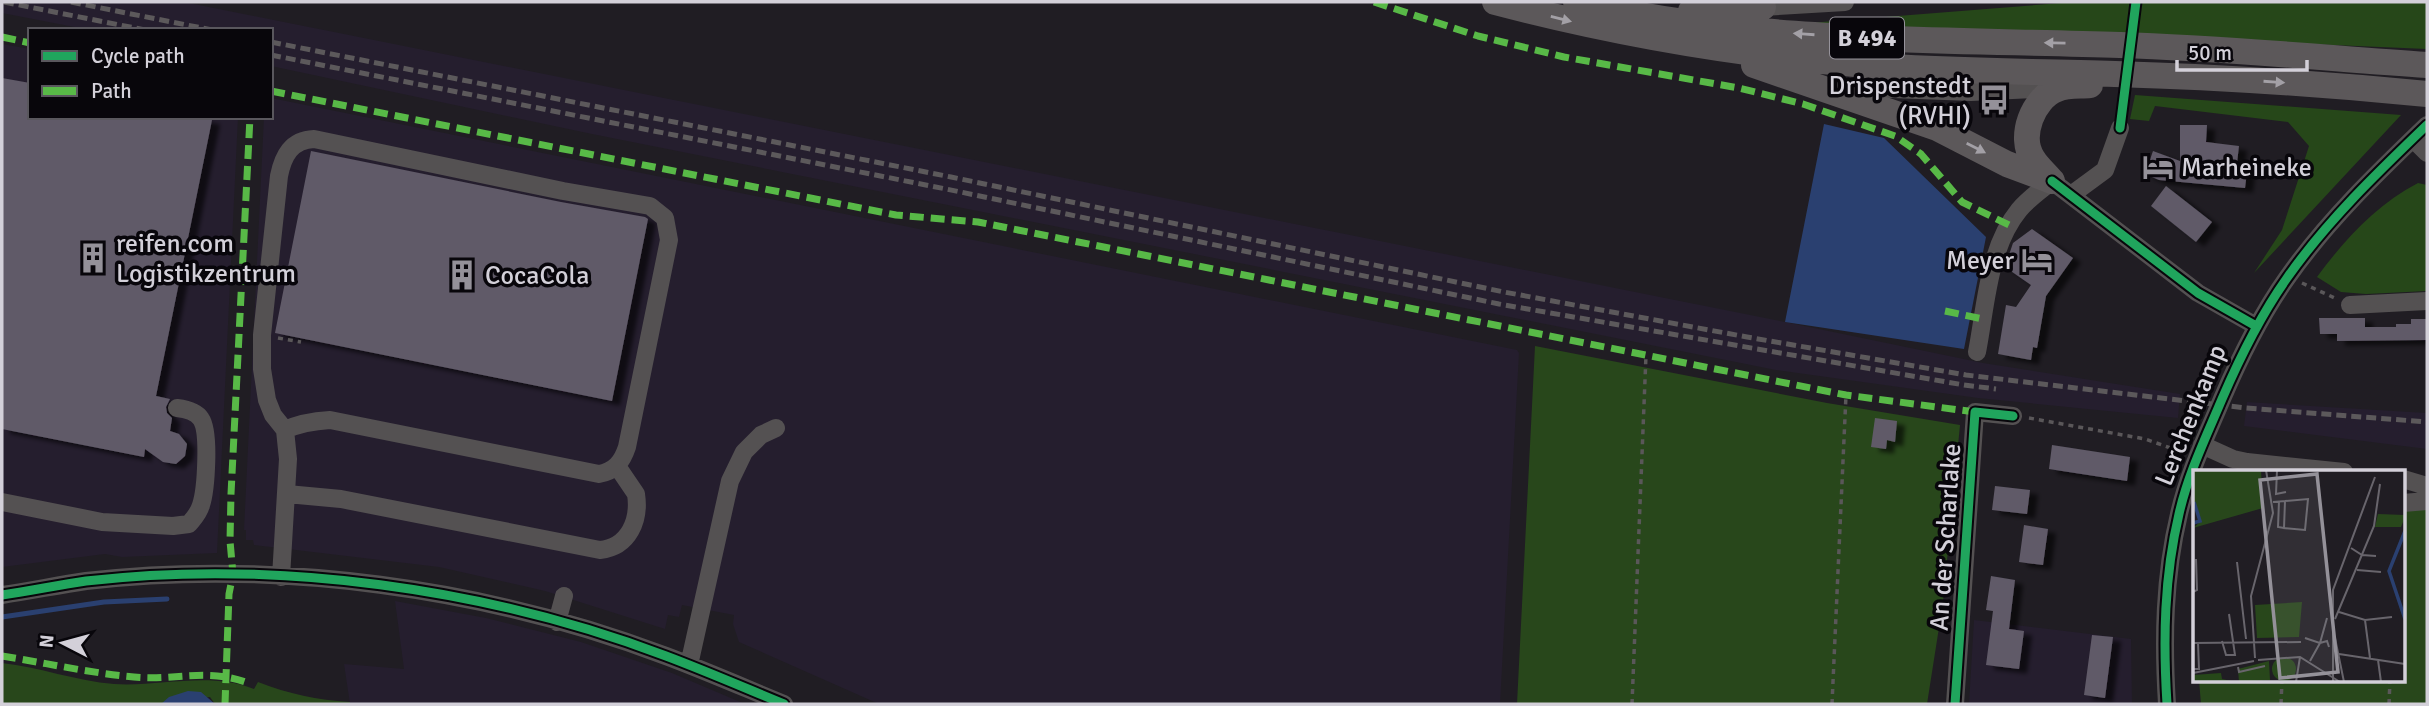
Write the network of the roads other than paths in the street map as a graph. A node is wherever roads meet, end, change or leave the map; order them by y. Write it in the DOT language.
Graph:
graph roads {
  1 [pos="1495,2"];
  2 [pos="1576,2"];
  3 [pos="1838,2"];
  4 [pos="1844,2"];
  5 [pos="1760,4"];
  6 [pos="1702,6"];
  7 [pos="1612,10"];
  8 [pos="1692,45"];
  9 [pos="2427,65"];
  10 [pos="2126,74"];
  11 [pos="1822,87"];
  12 [pos="2058,88"];
  13 [pos="2427,94"];
  14 [pos="2427,125"];
  15 [pos="2120,128"];
  16 [pos="2413,139"];
  17 [pos="2427,153"];
  18 [pos="2062,188"];
  19 [pos="2427,301"];
  20 [pos="2350,305"];
  21 [pos="2256,326"];
  22 [pos="1977,352"];
  23 [pos="177,408"];
  24 [pos="2013,416"];
  25 [pos="776,428"];
  26 [pos="285,430"];
  27 [pos="2199,452"];
  28 [pos="617,466"];
  29 [pos="2193,470"];
  30 [pos="2193,470"];
  31 [pos="2332,470"];
  32 [pos="2404,480"];
  33 [pos="2427,486"];
  34 [pos="287,494"];
  35 [pos="2427,501"];
  36 [pos="2,502"];
  37 [pos="2404,503"];
  38 [pos="281,577"];
  39 [pos="2,595"];
  40 [pos="564,596"];
  41 [pos="557,622"];
  42 [pos="689,665"];
  43 [pos="784,704"];
  44 [pos="1955,704"];
  45 [pos="2166,704"];
  1 -- 8 [label="highway, B 494, one-way"];
  2 -- 7 [label="highway, B 494"];
  3 -- 4 [label="street"];
  3 -- 5 [label="street"];
  5 -- 6 [label="highway"];
  6 -- 7 [label="highway"];
  9 -- 7 [label="highway, B 494, one-way"];
  8 -- 10 [label="highway, B 494"];
  8 -- 11 [label="highway"];
  10 -- 12 [label="highway"];
  10 -- 13 [label="highway, B 494, one-way"];
  11 -- 12 [label="street"];
  11 -- 18 [label="highway, one-way"];
  12 -- 18 [label="highway"];
  14 -- 16 [label="street, Lerchenkamp"];
  15 -- 18 [label="street"];
  16 -- 17 [label="street"];
  16 -- 21 [label="street, Lerchenkamp"];
  18 -- 21 [label="street"];
  18 -- 22 [label="street"];
  19 -- 20 [label="street"];
  21 -- 27 [label="street, Lerchenkamp"];
  23 -- 36 [label="street"];
  24 -- 44 [label="street, An der Scharlake"];
  25 -- 42 [label="street"];
  26 -- 28 [label="street"];
  26 -- 28 [label="street"];
  26 -- 34 [label="street"];
  27 -- 29 [label="street, Lerchenkamp"];
  27 -- 31 [label="street"];
  28 -- 34 [label="street"];
  30 -- 45 [label="street, Lerchenkamp"];
  32 -- 33 [label="street"];
  34 -- 38 [label="street"];
  35 -- 37 [label="street"];
  38 -- 39 [label="street"];
  38 -- 41 [label="street"];
  40 -- 41 [label="street"];
  41 -- 42 [label="street"];
  42 -- 43 [label="street"];
}
